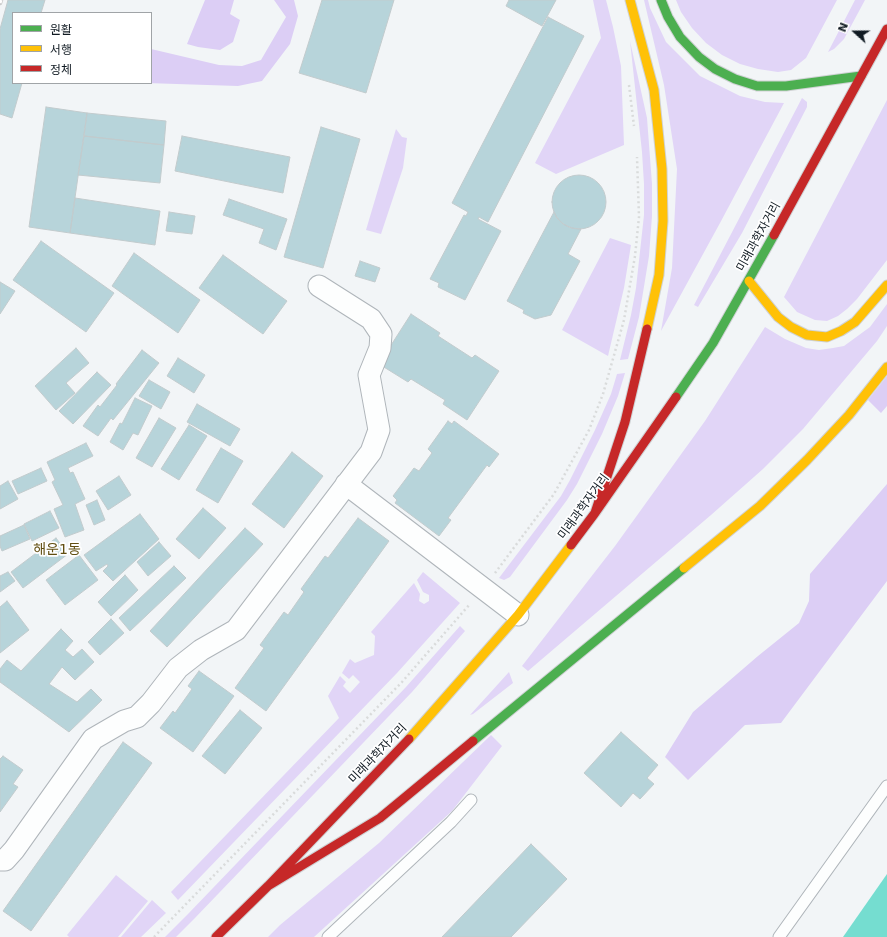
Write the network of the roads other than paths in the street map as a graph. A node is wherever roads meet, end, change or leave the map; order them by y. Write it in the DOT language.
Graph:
graph roads {
  1 [pos="630,0"];
  2 [pos="660,0"];
  3 [pos="887,29"];
  4 [pos="861,76"];
  5 [pos="749,280"];
  6 [pos="887,285"];
  7 [pos="319,286"];
  8 [pos="887,367"];
  9 [pos="346,484"];
  10 [pos="595,513"];
  11 [pos="518,615"];
  12 [pos="887,786"];
  13 [pos="471,800"];
  14 [pos="0,860"];
  15 [pos="268,886"];
  16 [pos="216,937"];
  17 [pos="328,937"];
  18 [pos="779,937"];
  1 -- 10 [label="main road"];
  2 -- 4 [label="main road"];
  3 -- 4 [label="main road, 미래과학자거리"];
  4 -- 5 [label="main road, 미래과학자거리"];
  5 -- 6 [label="main road"];
  5 -- 10 [label="main road, 미래과학자거리"];
  7 -- 9 [label="street"];
  8 -- 15 [label="main road"];
  9 -- 11 [label="street"];
  9 -- 14 [label="street"];
  10 -- 11 [label="main road, 미래과학자거리"];
  11 -- 15 [label="main road, 미래과학자거리"];
  12 -- 18 [label="lane"];
  13 -- 17 [label="lane"];
  15 -- 16 [label="main road, 미래과학자거리"];
}
